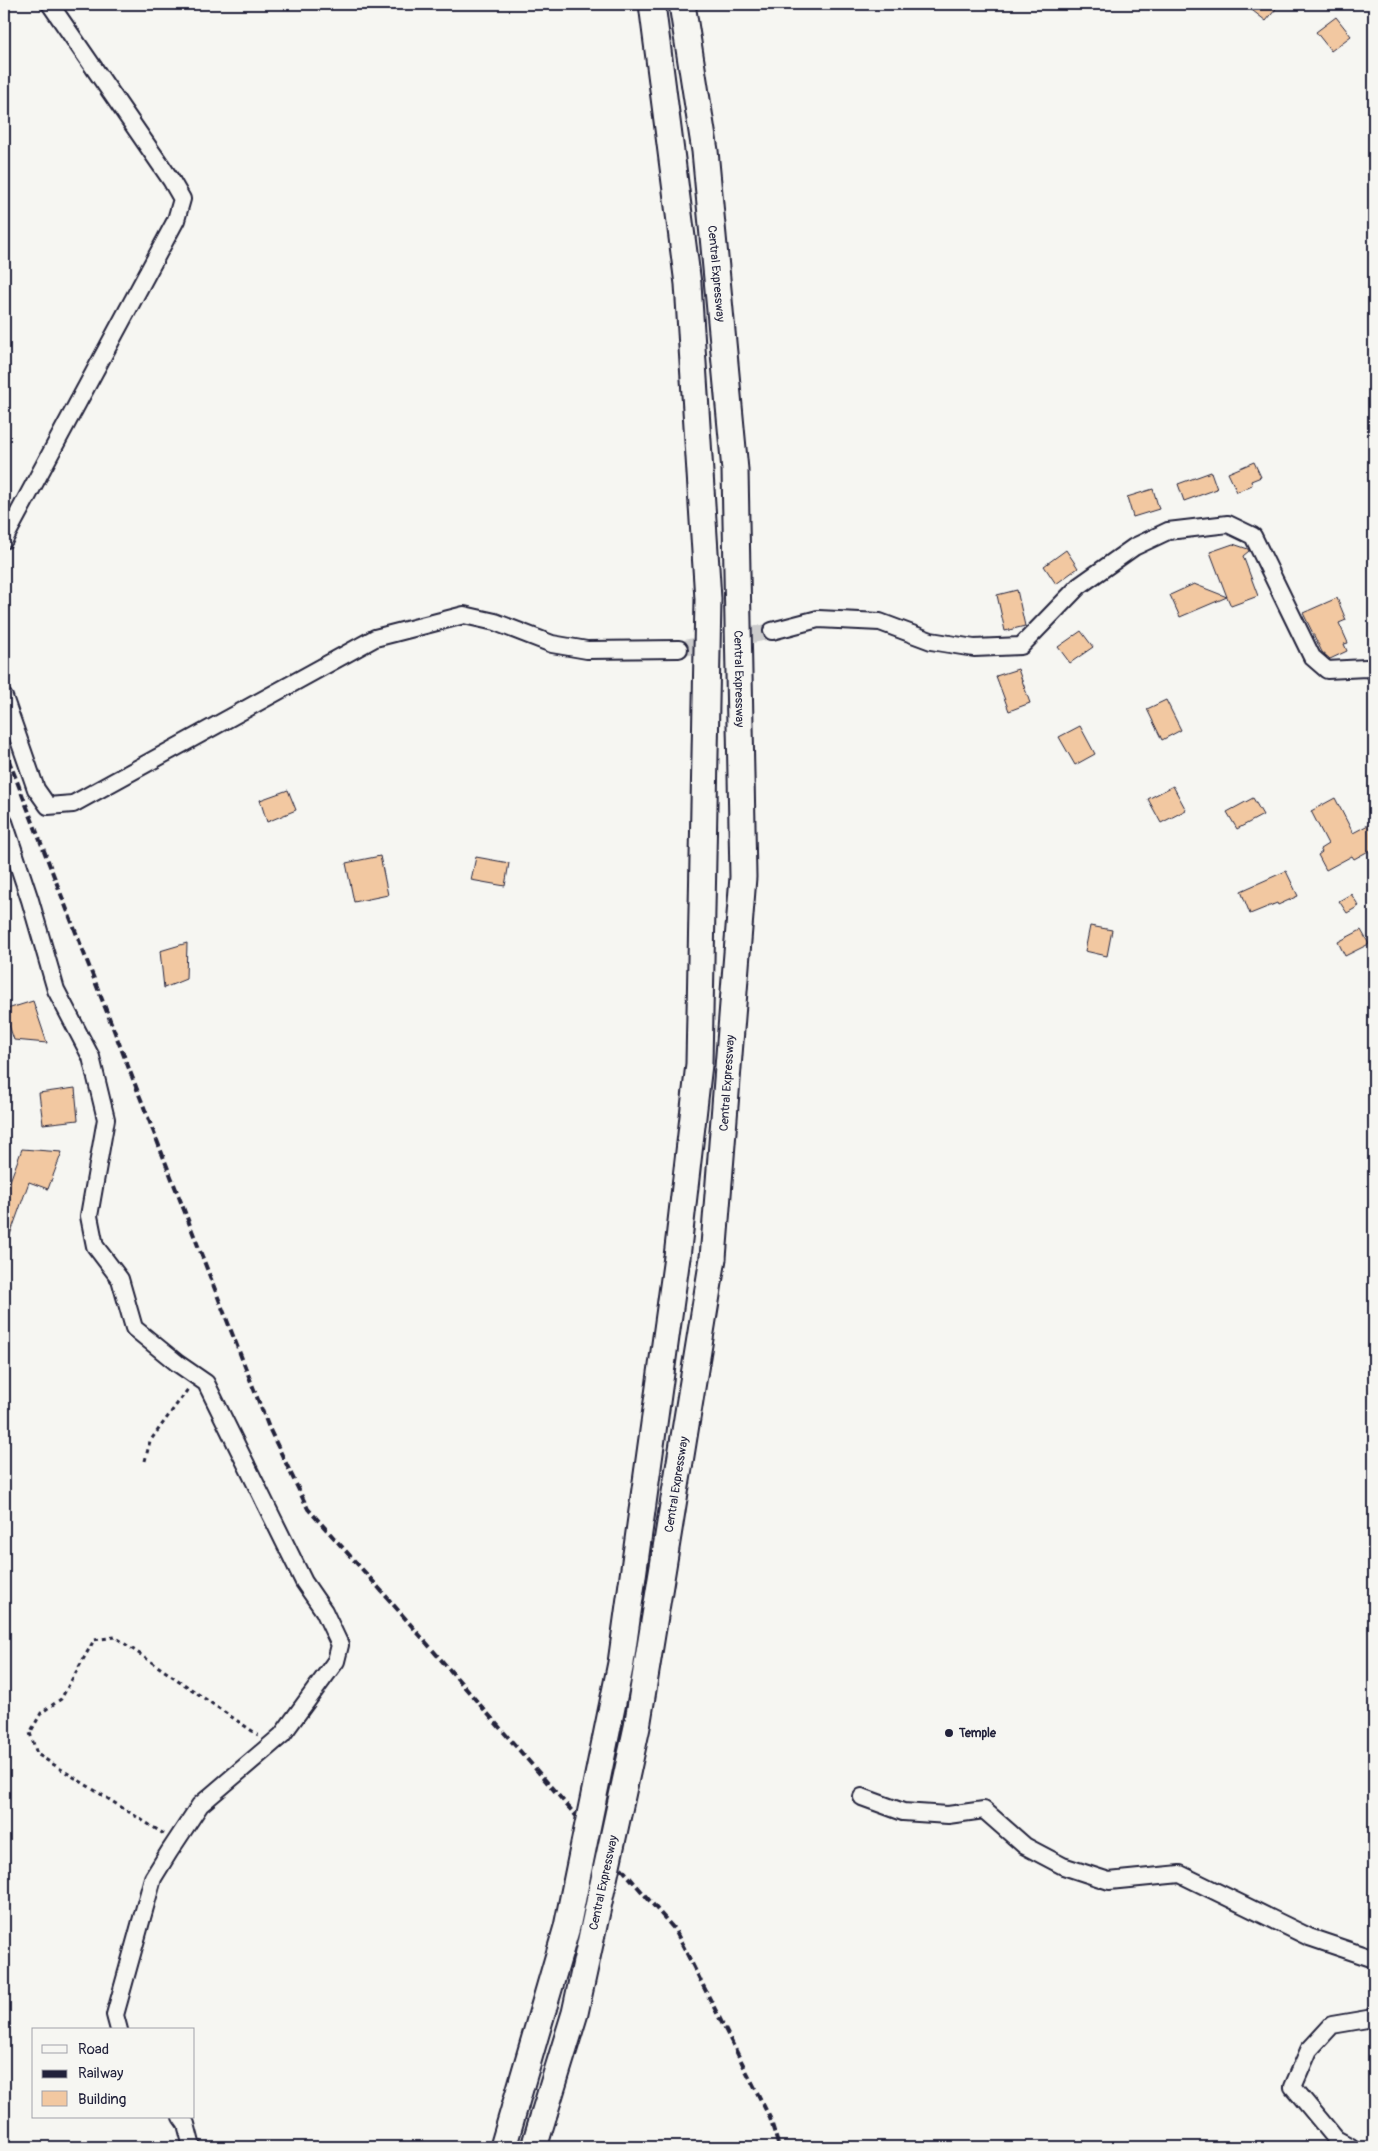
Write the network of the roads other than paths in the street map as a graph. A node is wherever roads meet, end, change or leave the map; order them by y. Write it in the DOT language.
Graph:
graph roads {
  1 [pos="50,4"];
  2 [pos="652,4"];
  3 [pos="682,4"];
  4 [pos="4,540"];
  5 [pos="772,631"];
  6 [pos="679,648"];
  7 [pos="1374,670"];
  8 [pos="4,697"];
  9 [pos="4,822"];
  10 [pos="862,1797"];
  11 [pos="1374,1959"];
  12 [pos="1374,2015"];
  13 [pos="118,2028"];
  14 [pos="182,2118"];
  15 [pos="192,2147"];
  16 [pos="503,2147"];
  17 [pos="534,2147"];
  18 [pos="1351,2147"];
  1 -- 4 [label="street"];
  2 -- 16 [label="highway, bridge"];
  3 -- 17 [label="highway, Central Expressway, bridge"];
  5 -- 7 [label="street"];
  6 -- 8 [label="street"];
  9 -- 13 [label="street"];
  10 -- 11 [label="street"];
  12 -- 18 [label="street"];
  14 -- 15 [label="street"];
}
